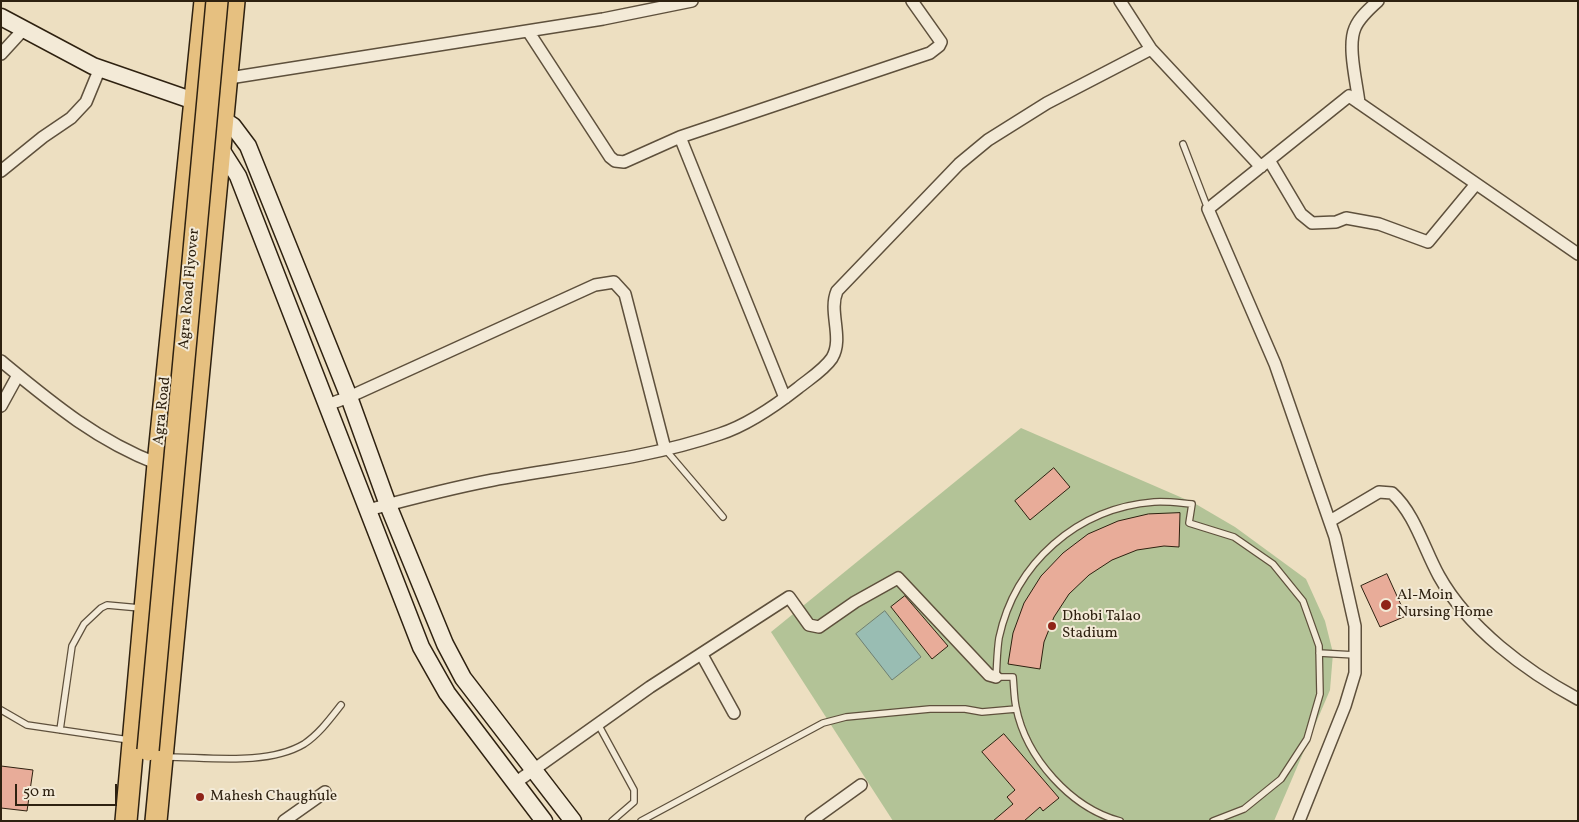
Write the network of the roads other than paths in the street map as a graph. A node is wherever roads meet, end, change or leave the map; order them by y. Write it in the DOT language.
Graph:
graph roads {
  1 [pos="205,1"];
  2 [pos="217,1"];
  3 [pos="234,1"];
  4 [pos="692,1"];
  5 [pos="912,1"];
  6 [pos="1120,1"];
  7 [pos="1376,2"];
  8 [pos="1,17"];
  9 [pos="23,30"];
  10 [pos="528,31"];
  11 [pos="1151,49"];
  12 [pos="1,54"];
  13 [pos="100,68"];
  14 [pos="227,79"];
  15 [pos="195,93"];
  16 [pos="1359,103"];
  17 [pos="224,120"];
  18 [pos="192,123"];
  19 [pos="680,137"];
  20 [pos="1183,144"];
  21 [pos="221,146"];
  22 [pos="1265,163"];
  23 [pos="1,172"];
  24 [pos="1476,184"];
  25 [pos="1208,209"];
  26 [pos="1578,254"];
  27 [pos="1,361"];
  28 [pos="18,375"];
  29 [pos="349,397"];
  30 [pos="785,398"];
  31 [pos="327,405"];
  32 [pos="1,406"];
  33 [pos="665,450"];
  34 [pos="158,464"];
  35 [pos="388,505"];
  36 [pos="368,510"];
  37 [pos="723,517"];
  38 [pos="1330,521"];
  39 [pos="145,608"];
  40 [pos="1319,653"];
  41 [pos="702,655"];
  42 [pos="1355,655"];
  43 [pos="996,677"];
  44 [pos="1578,700"];
  45 [pos="341,705"];
  46 [pos="1016,709"];
  47 [pos="1,710"];
  48 [pos="734,712"];
  49 [pos="598,724"];
  50 [pos="60,730"];
  51 [pos="147,751"];
  52 [pos="532,770"];
  53 [pos="130,783"];
  54 [pos="515,783"];
  55 [pos="861,785"];
  56 [pos="157,787"];
  57 [pos="325,792"];
  58 [pos="126,821"];
  59 [pos="156,821"];
  60 [pos="284,821"];
  61 [pos="544,821"];
  62 [pos="573,821"];
  63 [pos="612,821"];
  64 [pos="642,821"];
  65 [pos="811,821"];
  66 [pos="1120,821"];
  67 [pos="1213,821"];
  68 [pos="1299,821"];
  1 -- 15 [label="highway, Agra Road"];
  2 -- 51 [label="highway, Agra Road Flyover, bridge"];
  3 -- 14 [label="highway, Agra Road"];
  4 -- 10 [label="street"];
  5 -- 19 [label="street"];
  6 -- 11 [label="street"];
  7 -- 16 [label="street"];
  8 -- 9 [label="street"];
  9 -- 12 [label="street"];
  9 -- 13 [label="street"];
  10 -- 14 [label="street"];
  10 -- 19 [label="street"];
  11 -- 22 [label="street"];
  11 -- 30 [label="street"];
  13 -- 15 [label="street"];
  13 -- 23 [label="street"];
  14 -- 15 [label="street"];
  14 -- 17 [label="highway, Agra Road"];
  15 -- 17 [label="street"];
  15 -- 18 [label="highway, Agra Road"];
  16 -- 22 [label="street"];
  16 -- 24 [label="street"];
  17 -- 21 [label="highway, Agra Road"];
  17 -- 29 [label="street"];
  18 -- 21 [label="street"];
  18 -- 34 [label="highway, Agra Road"];
  19 -- 30 [label="street"];
  20 -- 25 [label="lane"];
  21 -- 31 [label="street"];
  21 -- 51 [label="highway, Agra Road"];
  22 -- 24 [label="street"];
  22 -- 25 [label="street"];
  24 -- 26 [label="street"];
  25 -- 38 [label="street"];
  27 -- 28 [label="street"];
  28 -- 32 [label="street"];
  28 -- 34 [label="street"];
  29 -- 31 [label="street"];
  29 -- 33 [label="street"];
  29 -- 35 [label="street"];
  30 -- 33 [label="street"];
  31 -- 36 [label="street"];
  33 -- 35 [label="street"];
  33 -- 37 [label="lane"];
  34 -- 39 [label="highway, Agra Road"];
  35 -- 36 [label="street"];
  35 -- 52 [label="street"];
  36 -- 54 [label="street"];
  38 -- 42 [label="street"];
  38 -- 44 [label="street"];
  39 -- 50 [label="lane"];
  39 -- 51 [label="highway, Agra Road"];
  40 -- 42 [label="lane"];
  40 -- 43 [label="lane"];
  40 -- 67 [label="lane"];
  41 -- 43 [label="street"];
  41 -- 48 [label="street"];
  41 -- 49 [label="street"];
  42 -- 68 [label="street"];
  43 -- 46 [label="lane"];
  45 -- 51 [label="lane"];
  46 -- 64 [label="lane"];
  46 -- 66 [label="lane"];
  47 -- 50 [label="lane"];
  49 -- 52 [label="street"];
  49 -- 63 [label="lane"];
  50 -- 51 [label="lane"];
  51 -- 53 [label="highway"];
  51 -- 56 [label="highway, Agra Road"];
  52 -- 54 [label="street"];
  52 -- 62 [label="street"];
  53 -- 56 [label="highway"];
  53 -- 58 [label="highway"];
  54 -- 61 [label="street"];
  55 -- 65 [label="street"];
  56 -- 59 [label="highway, Agra Road"];
  57 -- 60 [label="street"];
}
